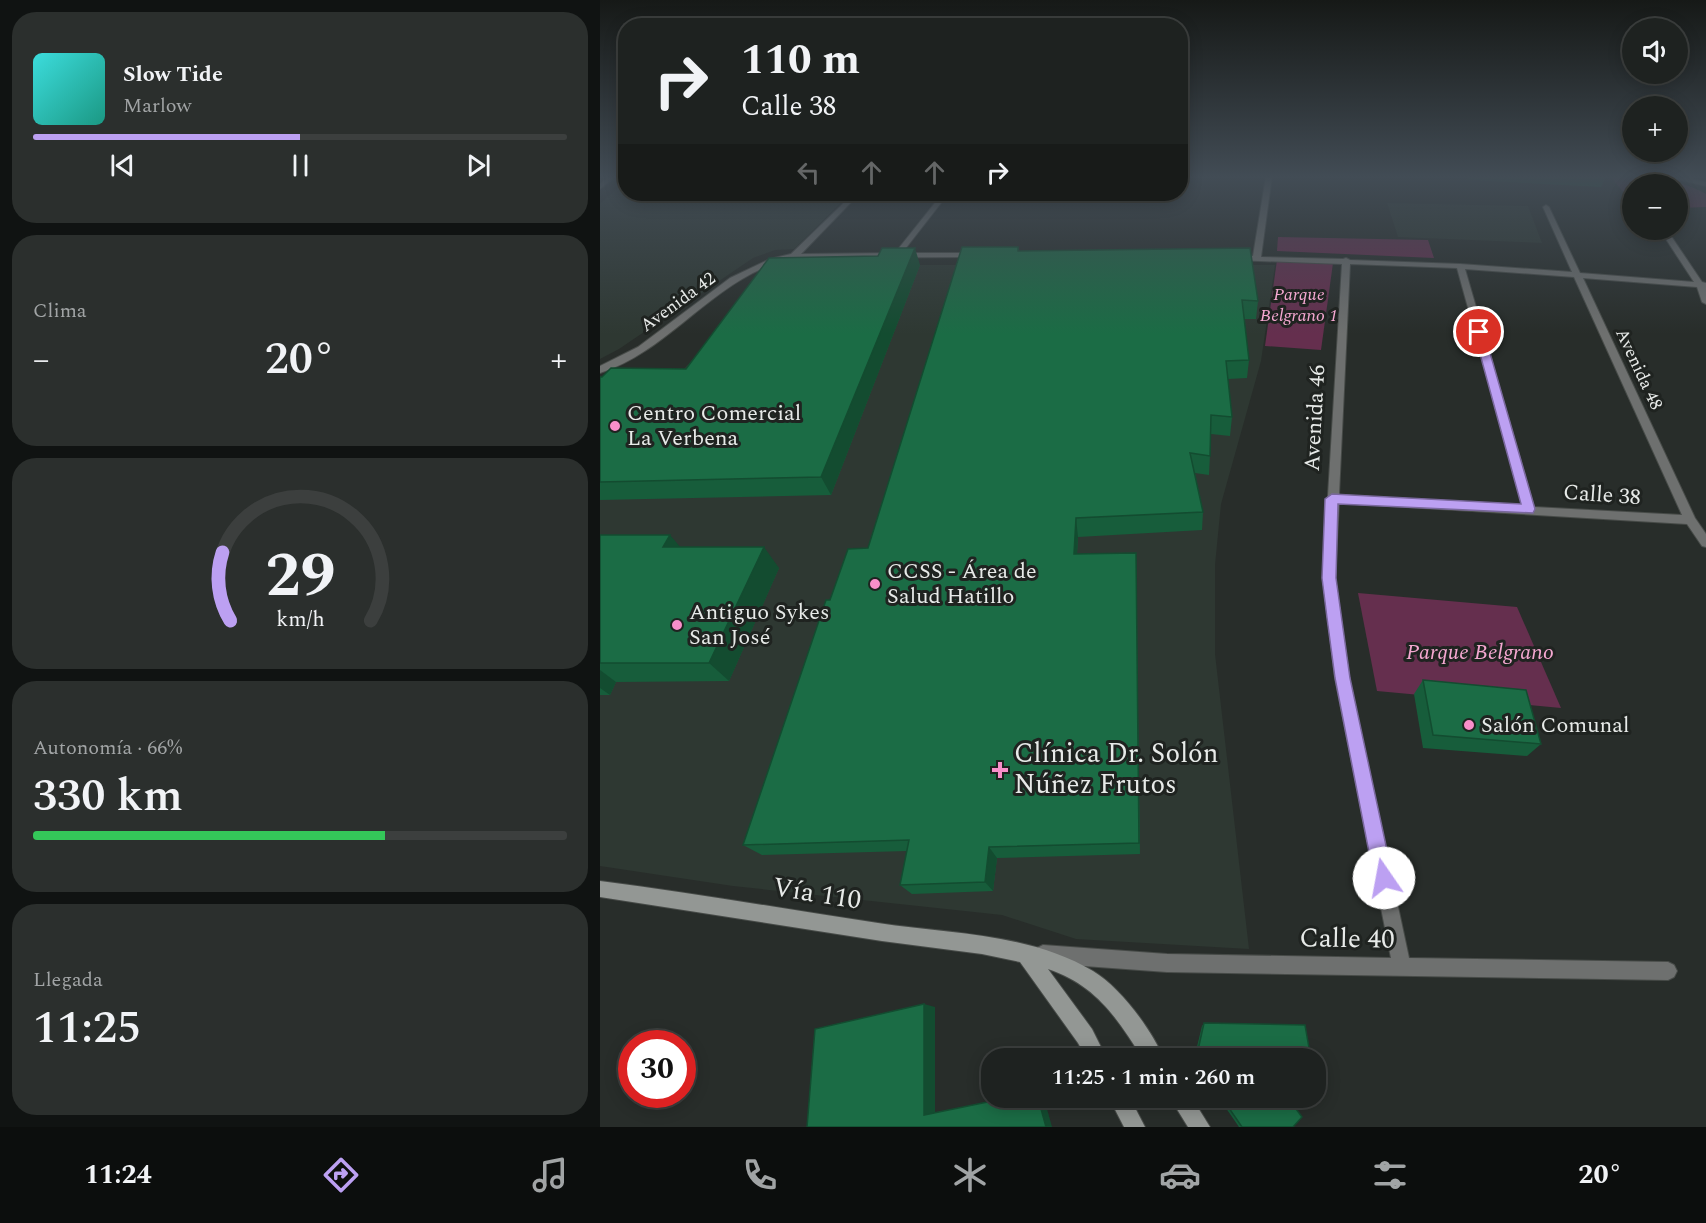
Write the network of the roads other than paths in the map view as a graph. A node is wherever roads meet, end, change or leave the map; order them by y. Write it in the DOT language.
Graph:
graph roads {
  1 [pos="821,229"];
  2 [pos="918,229"];
  3 [pos="1261,229"];
  4 [pos="1556,229"];
  5 [pos="1671,240"];
  6 [pos="897,255"];
  7 [pos="981,255"];
  8 [pos="794,256"];
  9 [pos="1222,258"];
  10 [pos="1257,258"];
  11 [pos="1346,260"];
  12 [pos="1460,266"];
  13 [pos="1578,274"];
  14 [pos="1703,285"];
  15 [pos="1706,302"];
  16 [pos="600,370"];
  17 [pos="1332,499"];
  18 [pos="1528,509"];
  19 [pos="1690,520"];
  20 [pos="1706,543"];
  21 [pos="600,889"];
  22 [pos="1025,953"];
  23 [pos="1402,967"];
  24 [pos="1668,971"];
  25 [pos="1091,1048"];
  26 [pos="1147,1048"];
  27 [pos="1125,1108"];
  28 [pos="1187,1108"];
  29 [pos="1135,1127"];
  30 [pos="1200,1127"];
  1 -- 8 [label="street, Avenida 42"];
  2 -- 6 [label="street"];
  3 -- 10 [label="street"];
  4 -- 13 [label="street, Avenida 48"];
  5 -- 14 [label="street"];
  6 -- 7 [label="street"];
  6 -- 8 [label="street"];
  8 -- 16 [label="street, Avenida 42"];
  9 -- 10 [label="street"];
  10 -- 11 [label="street"];
  11 -- 12 [label="street"];
  11 -- 17 [label="street, Avenida 46"];
  12 -- 13 [label="street"];
  12 -- 18 [label="street"];
  13 -- 14 [label="street"];
  13 -- 19 [label="street, Avenida 48"];
  14 -- 15 [label="street"];
  17 -- 18 [label="street, Calle 38"];
  17 -- 23 [label="street, Avenida 46"];
  18 -- 19 [label="street, Calle 38"];
  19 -- 20 [label="street, Avenida 48"];
  21 -- 22 [label="main road, Vía 110"];
  22 -- 23 [label="street, Calle 40"];
  22 -- 25 [label="main road"];
  22 -- 26 [label="main road, Vía 110"];
  23 -- 24 [label="street, Calle 40"];
  27 -- 29 [label="main road"];
  28 -- 30 [label="main road"];
}
